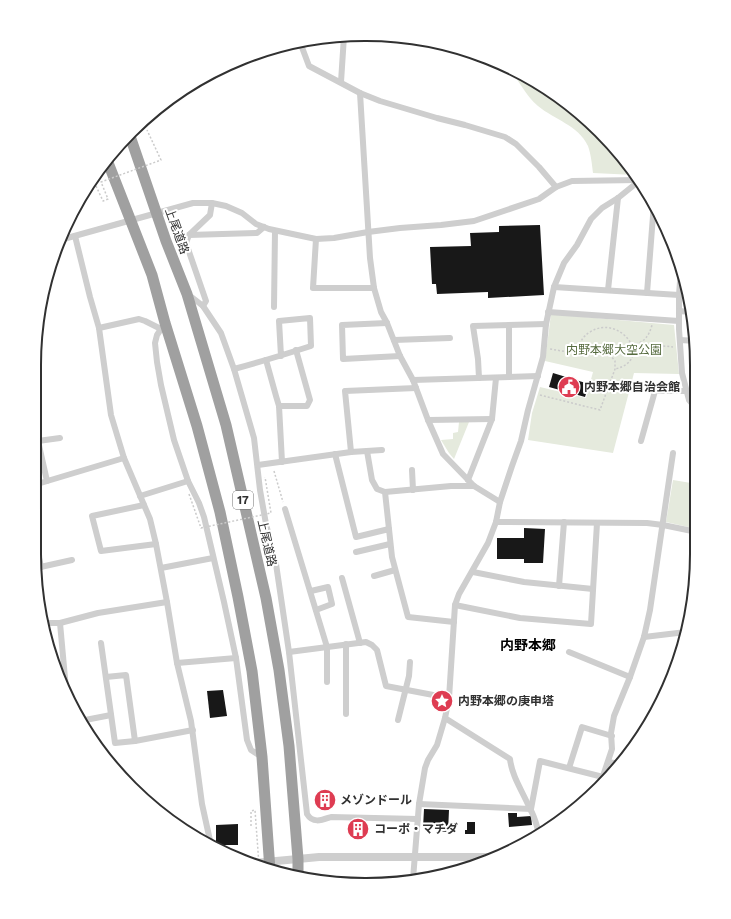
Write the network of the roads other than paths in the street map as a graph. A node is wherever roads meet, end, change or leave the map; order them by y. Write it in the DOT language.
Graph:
graph roads {
  1 [pos="344,42"];
  2 [pos="302,47"];
  3 [pos="341,82"];
  4 [pos="360,93"];
  5 [pos="132,141"];
  6 [pos="109,167"];
  7 [pos="631,180"];
  8 [pos="634,184"];
  9 [pos="556,187"];
  10 [pos="618,198"];
  11 [pos="212,203"];
  12 [pos="157,213"];
  13 [pos="653,215"];
  14 [pos="130,220"];
  15 [pos="264,227"];
  16 [pos="276,230"];
  17 [pos="368,232"];
  18 [pos="189,235"];
  19 [pos="75,236"];
  20 [pos="67,238"];
  21 [pos="316,239"];
  22 [pos="554,287"];
  23 [pos="374,288"];
  24 [pos="681,289"];
  25 [pos="608,290"];
  26 [pos="647,293"];
  27 [pos="187,294"];
  28 [pos="679,295"];
  29 [pos="203,306"];
  30 [pos="274,307"];
  31 [pos="679,311"];
  32 [pos="548,312"];
  33 [pos="685,312"];
  34 [pos="679,321"];
  35 [pos="387,323"];
  36 [pos="546,324"];
  37 [pos="509,325"];
  38 [pos="163,326"];
  39 [pos="99,328"];
  40 [pos="450,338"];
  41 [pos="394,340"];
  42 [pos="680,340"];
  43 [pos="689,340"];
  44 [pos="296,350"];
  45 [pos="281,356"];
  46 [pos="400,356"];
  47 [pos="266,360"];
  48 [pos="234,369"];
  49 [pos="538,376"];
  50 [pos="509,377"];
  51 [pos="479,378"];
  52 [pos="496,378"];
  53 [pos="413,380"];
  54 [pos="416,388"];
  55 [pos="687,391"];
  56 [pos="690,401"];
  57 [pos="279,406"];
  58 [pos="492,419"];
  59 [pos="428,420"];
  60 [pos="60,438"];
  61 [pos="41,441"];
  62 [pos="641,441"];
  63 [pos="382,450"];
  64 [pos="367,451"];
  65 [pos="351,452"];
  66 [pos="673,453"];
  67 [pos="335,454"];
  68 [pos="41,455"];
  69 [pos="124,458"];
  70 [pos="282,462"];
  71 [pos="258,465"];
  72 [pos="412,470"];
  73 [pos="468,480"];
  74 [pos="47,481"];
  75 [pos="188,481"];
  76 [pos="41,483"];
  77 [pos="474,486"];
  78 [pos="413,490"];
  79 [pos="385,492"];
  80 [pos="140,496"];
  81 [pos="500,502"];
  82 [pos="144,505"];
  83 [pos="285,509"];
  84 [pos="496,522"];
  85 [pos="564,522"];
  86 [pos="597,523"];
  87 [pos="662,525"];
  88 [pos="388,529"];
  89 [pos="690,531"];
  90 [pos="156,544"];
  91 [pos="390,544"];
  92 [pos="356,552"];
  93 [pos="213,558"];
  94 [pos="72,560"];
  95 [pos="42,566"];
  96 [pos="161,568"];
  97 [pos="395,570"];
  98 [pos="473,572"];
  99 [pos="374,576"];
  100 [pos="342,578"];
  101 [pos="560,586"];
  102 [pos="593,589"];
  103 [pos="310,591"];
  104 [pos="167,602"];
  105 [pos="455,605"];
  106 [pos="316,610"];
  107 [pos="454,622"];
  108 [pos="48,623"];
  109 [pos="60,623"];
  110 [pos="680,633"];
  111 [pos="644,637"];
  112 [pos="101,643"];
  113 [pos="360,643"];
  114 [pos="346,644"];
  115 [pos="327,647"];
  116 [pos="289,652"];
  117 [pos="569,652"];
  118 [pos="236,658"];
  119 [pos="410,662"];
  120 [pos="176,663"];
  121 [pos="65,675"];
  122 [pos="106,677"];
  123 [pos="630,677"];
  124 [pos="327,682"];
  125 [pos="406,690"];
  126 [pos="449,698"];
  127 [pos="346,714"];
  128 [pos="112,715"];
  129 [pos="297,717"];
  130 [pos="446,718"];
  131 [pos="87,720"];
  132 [pos="398,720"];
  133 [pos="193,730"];
  134 [pos="612,736"];
  135 [pos="135,741"];
  136 [pos="290,746"];
  137 [pos="262,757"];
  138 [pos="608,762"];
  139 [pos="613,763"];
  140 [pos="570,768"];
  141 [pos="603,773"];
  142 [pos="601,777"];
  143 [pos="419,804"];
  144 [pos="531,809"];
  145 [pos="418,819"];
  146 [pos="538,829"];
  147 [pos="210,838"];
  148 [pos="415,857"];
  149 [pos="480,857"];
  150 [pos="298,858"];
  151 [pos="270,864"];
  152 [pos="273,864"];
  153 [pos="298,871"];
  154 [pos="413,874"];
  1 -- 3 [label="street"];
  2 -- 3 [label="street"];
  3 -- 4 [label="street"];
  4 -- 9 [label="street"];
  4 -- 17 [label="street"];
  5 -- 12 [label="highway, 上尾道路 / 17"];
  6 -- 14 [label="highway, 17"];
  7 -- 9 [label="street"];
  8 -- 10 [label="street"];
  9 -- 17 [label="street"];
  10 -- 22 [label="street"];
  10 -- 25 [label="street"];
  11 -- 12 [label="street"];
  11 -- 15 [label="street"];
  11 -- 18 [label="street"];
  12 -- 14 [label="street"];
  12 -- 27 [label="highway, 上尾道路 / 17"];
  13 -- 26 [label="street"];
  14 -- 19 [label="street"];
  14 -- 38 [label="highway, 17"];
  15 -- 16 [label="street"];
  15 -- 18 [label="street"];
  16 -- 21 [label="street"];
  16 -- 30 [label="street"];
  17 -- 21 [label="street"];
  17 -- 23 [label="street"];
  18 -- 29 [label="street"];
  19 -- 20 [label="street"];
  19 -- 39 [label="street"];
  21 -- 23 [label="street"];
  22 -- 25 [label="street"];
  22 -- 32 [label="street"];
  23 -- 35 [label="street"];
  24 -- 28 [label="street"];
  25 -- 26 [label="street"];
  26 -- 28 [label="street"];
  27 -- 29 [label="street"];
  27 -- 136 [label="highway, 上尾道路 / 17"];
  28 -- 31 [label="street"];
  29 -- 48 [label="street"];
  31 -- 33 [label="street"];
  31 -- 34 [label="street"];
  32 -- 34 [label="street"];
  32 -- 36 [label="street"];
  34 -- 42 [label="street"];
  35 -- 41 [label="street"];
  35 -- 46 [label="street"];
  36 -- 37 [label="street"];
  36 -- 49 [label="street"];
  37 -- 50 [label="street"];
  37 -- 51 [label="street"];
  38 -- 39 [label="street"];
  38 -- 75 [label="street"];
  38 -- 137 [label="highway, 17"];
  39 -- 69 [label="street"];
  40 -- 41 [label="street"];
  41 -- 46 [label="street"];
  42 -- 43 [label="street"];
  42 -- 55 [label="street"];
  44 -- 45 [label="street"];
  44 -- 45 [label="street"];
  44 -- 57 [label="street"];
  45 -- 47 [label="street"];
  46 -- 53 [label="street"];
  47 -- 48 [label="street"];
  47 -- 57 [label="street"];
  48 -- 71 [label="street"];
  49 -- 50 [label="street"];
  49 -- 81 [label="street"];
  50 -- 52 [label="street"];
  51 -- 52 [label="street"];
  51 -- 53 [label="street"];
  52 -- 58 [label="street"];
  53 -- 54 [label="street"];
  54 -- 59 [label="street"];
  54 -- 65 [label="street"];
  55 -- 56 [label="street"];
  55 -- 62 [label="street"];
  57 -- 70 [label="street"];
  58 -- 59 [label="street"];
  58 -- 73 [label="street"];
  59 -- 73 [label="street"];
  60 -- 61 [label="street"];
  63 -- 64 [label="street"];
  64 -- 65 [label="street"];
  64 -- 79 [label="street"];
  65 -- 67 [label="street"];
  66 -- 87 [label="street"];
  67 -- 70 [label="street"];
  67 -- 88 [label="street"];
  68 -- 74 [label="street"];
  69 -- 74 [label="street"];
  69 -- 80 [label="street"];
  70 -- 71 [label="street"];
  71 -- 116 [label="street"];
  72 -- 78 [label="street"];
  73 -- 77 [label="street"];
  74 -- 76 [label="street"];
  75 -- 80 [label="street"];
  75 -- 93 [label="street"];
  77 -- 78 [label="street"];
  77 -- 81 [label="street"];
  78 -- 79 [label="street"];
  79 -- 88 [label="street"];
  80 -- 82 [label="street"];
  81 -- 84 [label="street"];
  82 -- 90 [label="street"];
  82 -- 90 [label="street"];
  83 -- 103 [label="street"];
  84 -- 85 [label="street"];
  84 -- 98 [label="street"];
  85 -- 86 [label="street"];
  85 -- 101 [label="street"];
  86 -- 87 [label="street"];
  86 -- 102 [label="street"];
  87 -- 89 [label="street"];
  87 -- 111 [label="street"];
  88 -- 91 [label="street"];
  90 -- 96 [label="street"];
  91 -- 92 [label="street"];
  91 -- 97 [label="street"];
  93 -- 96 [label="street"];
  93 -- 118 [label="street"];
  94 -- 95 [label="street"];
  96 -- 104 [label="street"];
  97 -- 99 [label="street"];
  97 -- 107 [label="street"];
  98 -- 101 [label="street"];
  98 -- 105 [label="street"];
  100 -- 113 [label="street"];
  101 -- 102 [label="street"];
  102 -- 105 [label="street"];
  103 -- 106 [label="street"];
  103 -- 106 [label="street"];
  104 -- 109 [label="street"];
  104 -- 120 [label="street"];
  105 -- 107 [label="street"];
  106 -- 115 [label="street"];
  107 -- 126 [label="street"];
  108 -- 109 [label="street"];
  109 -- 121 [label="street"];
  110 -- 111 [label="street"];
  111 -- 123 [label="street"];
  112 -- 122 [label="street"];
  113 -- 114 [label="street"];
  113 -- 125 [label="street"];
  114 -- 115 [label="street"];
  114 -- 127 [label="street"];
  115 -- 116 [label="street"];
  115 -- 124 [label="street"];
  116 -- 129 [label="street"];
  117 -- 123 [label="street"];
  118 -- 120 [label="street"];
  118 -- 137 [label="street"];
  119 -- 125 [label="street"];
  120 -- 133 [label="street"];
  122 -- 128 [label="street"];
  122 -- 135 [label="street"];
  123 -- 134 [label="street"];
  125 -- 126 [label="street"];
  125 -- 132 [label="street"];
  126 -- 130 [label="street"];
  128 -- 131 [label="street"];
  128 -- 135 [label="street"];
  129 -- 136 [label="street"];
  129 -- 145 [label="street"];
  130 -- 143 [label="street"];
  130 -- 144 [label="street"];
  133 -- 135 [label="street"];
  133 -- 147 [label="street"];
  134 -- 138 [label="street"];
  134 -- 140 [label="street"];
  136 -- 150 [label="highway, 上尾道路 / 17"];
  137 -- 151 [label="highway, 17"];
  138 -- 139 [label="street"];
  138 -- 141 [label="street"];
  140 -- 142 [label="street"];
  140 -- 144 [label="street"];
  143 -- 144 [label="street"];
  143 -- 145 [label="street"];
  144 -- 146 [label="street"];
  145 -- 148 [label="street"];
  148 -- 149 [label="street"];
  148 -- 150 [label="street"];
  148 -- 154 [label="street"];
  150 -- 152 [label="street"];
  150 -- 153 [label="highway, 上尾道路 / 17"];
}
